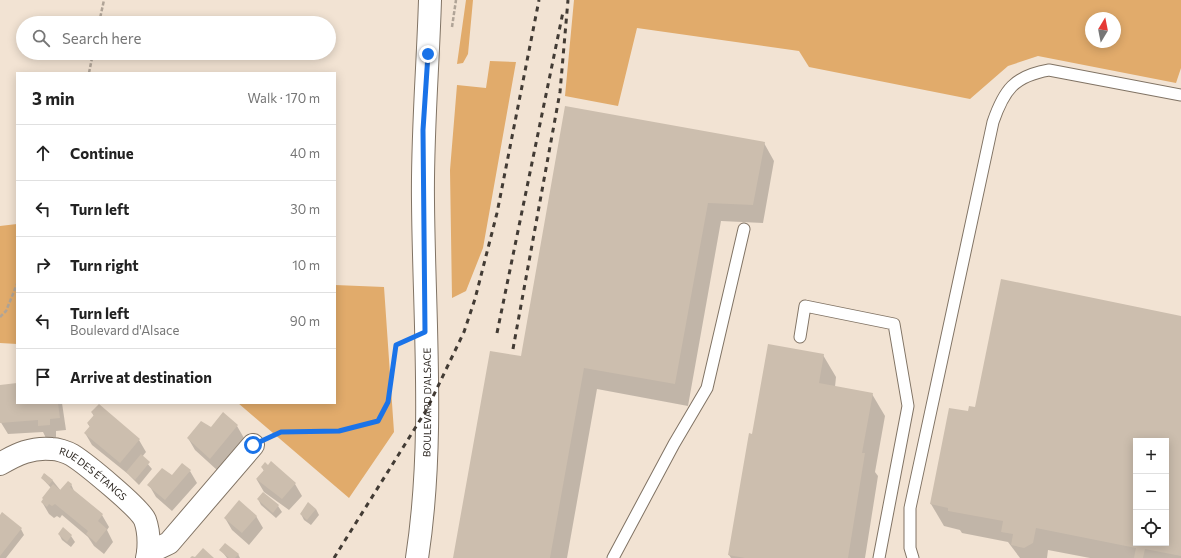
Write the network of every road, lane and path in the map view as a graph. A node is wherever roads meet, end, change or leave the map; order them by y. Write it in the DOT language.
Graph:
graph roads {
  1 [pos="104,0"];
  2 [pos="430,0"];
  3 [pos="439,0"];
  4 [pos="101,16"];
  5 [pos="428,54"];
  6 [pos="92,60"];
  7 [pos="89,72"];
  8 [pos="1181,95"];
  9 [pos="744,229"];
  10 [pos="16,286"];
  11 [pos="0,317"];
  12 [pos="425,332"];
  13 [pos="800,337"];
  14 [pos="253,445"];
  15 [pos="0,464"];
  16 [pos="148,556"];
  17 [pos="417,558"];
  18 [pos="612,558"];
  19 [pos="879,558"];
  20 [pos="913,558"];
  1 -- 4 [label="path"];
  2 -- 5 [label="main road, BOULEVARD D'ALSACE"];
  3 -- 5 [label="main road, BOULEVARD D'ALSACE"];
  5 -- 12 [label="main road, BOULEVARD D'ALSACE"];
  6 -- 7 [label="path"];
  8 -- 20 [label="lane"];
  9 -- 18 [label="lane"];
  10 -- 11 [label="path"];
  12 -- 14 [label="path"];
  12 -- 17 [label="main road, BOULEVARD D'ALSACE"];
  13 -- 19 [label="lane"];
  14 -- 16 [label="main road, RUE DES ÉTANGS"];
  15 -- 16 [label="main road, RUE DES ÉTANGS"];
}
